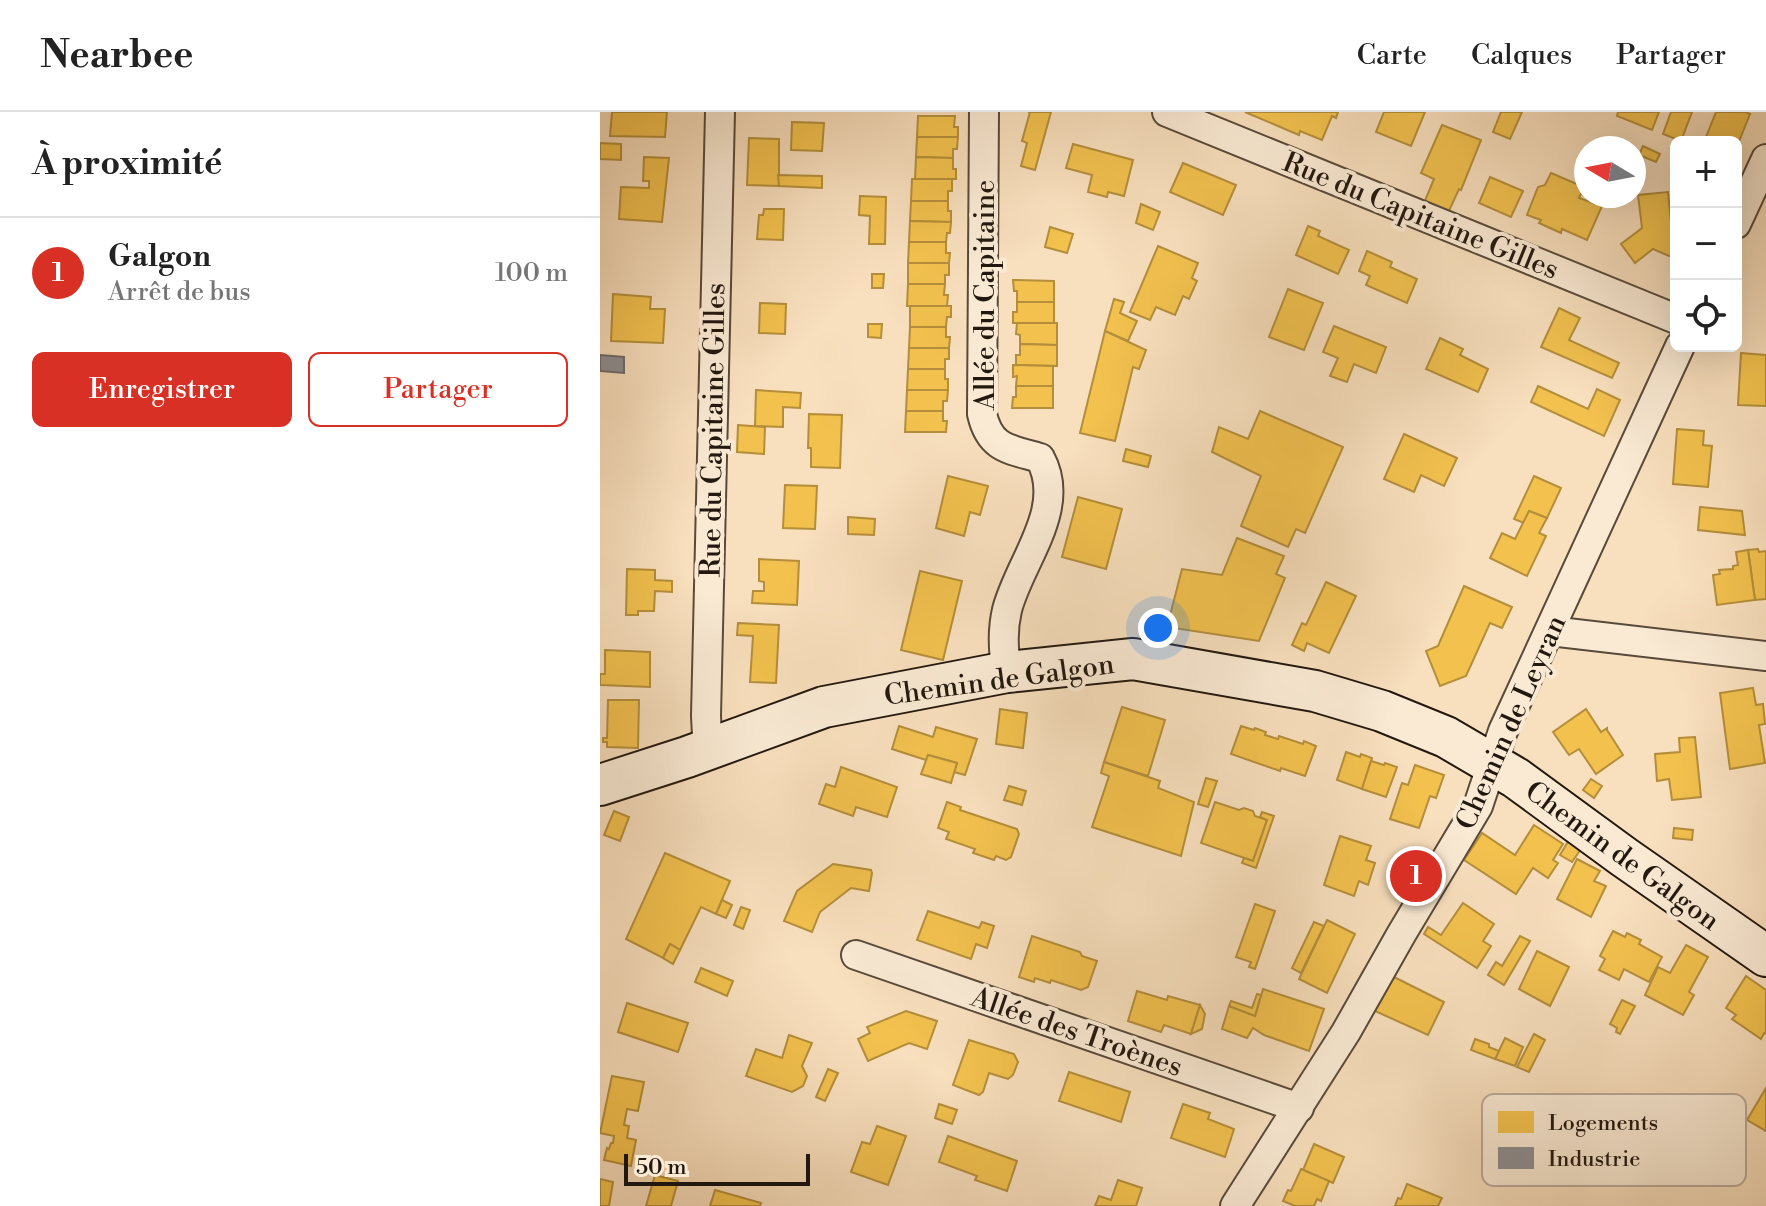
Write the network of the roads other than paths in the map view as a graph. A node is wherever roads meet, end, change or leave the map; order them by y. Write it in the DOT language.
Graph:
graph roads {
  1 [pos="720,112"];
  2 [pos="984,112"];
  3 [pos="1167,112"];
  4 [pos="1766,159"];
  5 [pos="1742,211"];
  6 [pos="1670,317"];
  7 [pos="1677,352"];
  8 [pos="1550,631"];
  9 [pos="1766,656"];
  10 [pos="1007,672"];
  11 [pos="710,747"];
  12 [pos="1491,762"];
  13 [pos="600,785"];
  14 [pos="856,955"];
  15 [pos="1766,956"];
  16 [pos="1299,1108"];
  17 [pos="1235,1206"];
  1 -- 11 [label="street, Rue du Capitaine Gilles"];
  2 -- 10 [label="street, Allée du Capitaine"];
  3 -- 6 [label="street, Rue du Capitaine Gilles"];
  4 -- 5 [label="street"];
  7 -- 8 [label="street, Chemin de Leyran"];
  8 -- 9 [label="street"];
  8 -- 12 [label="street, Chemin de Leyran"];
  10 -- 11 [label="main road, Chemin de Galgon"];
  10 -- 12 [label="main road, Chemin de Galgon"];
  11 -- 13 [label="main road, Chemin de Galgon"];
  12 -- 15 [label="main road, Chemin de Galgon"];
  12 -- 16 [label="street, Chemin de Leyran"];
  14 -- 16 [label="street, Allée des Troènes"];
  16 -- 17 [label="street, Chemin de Leyran"];
}
